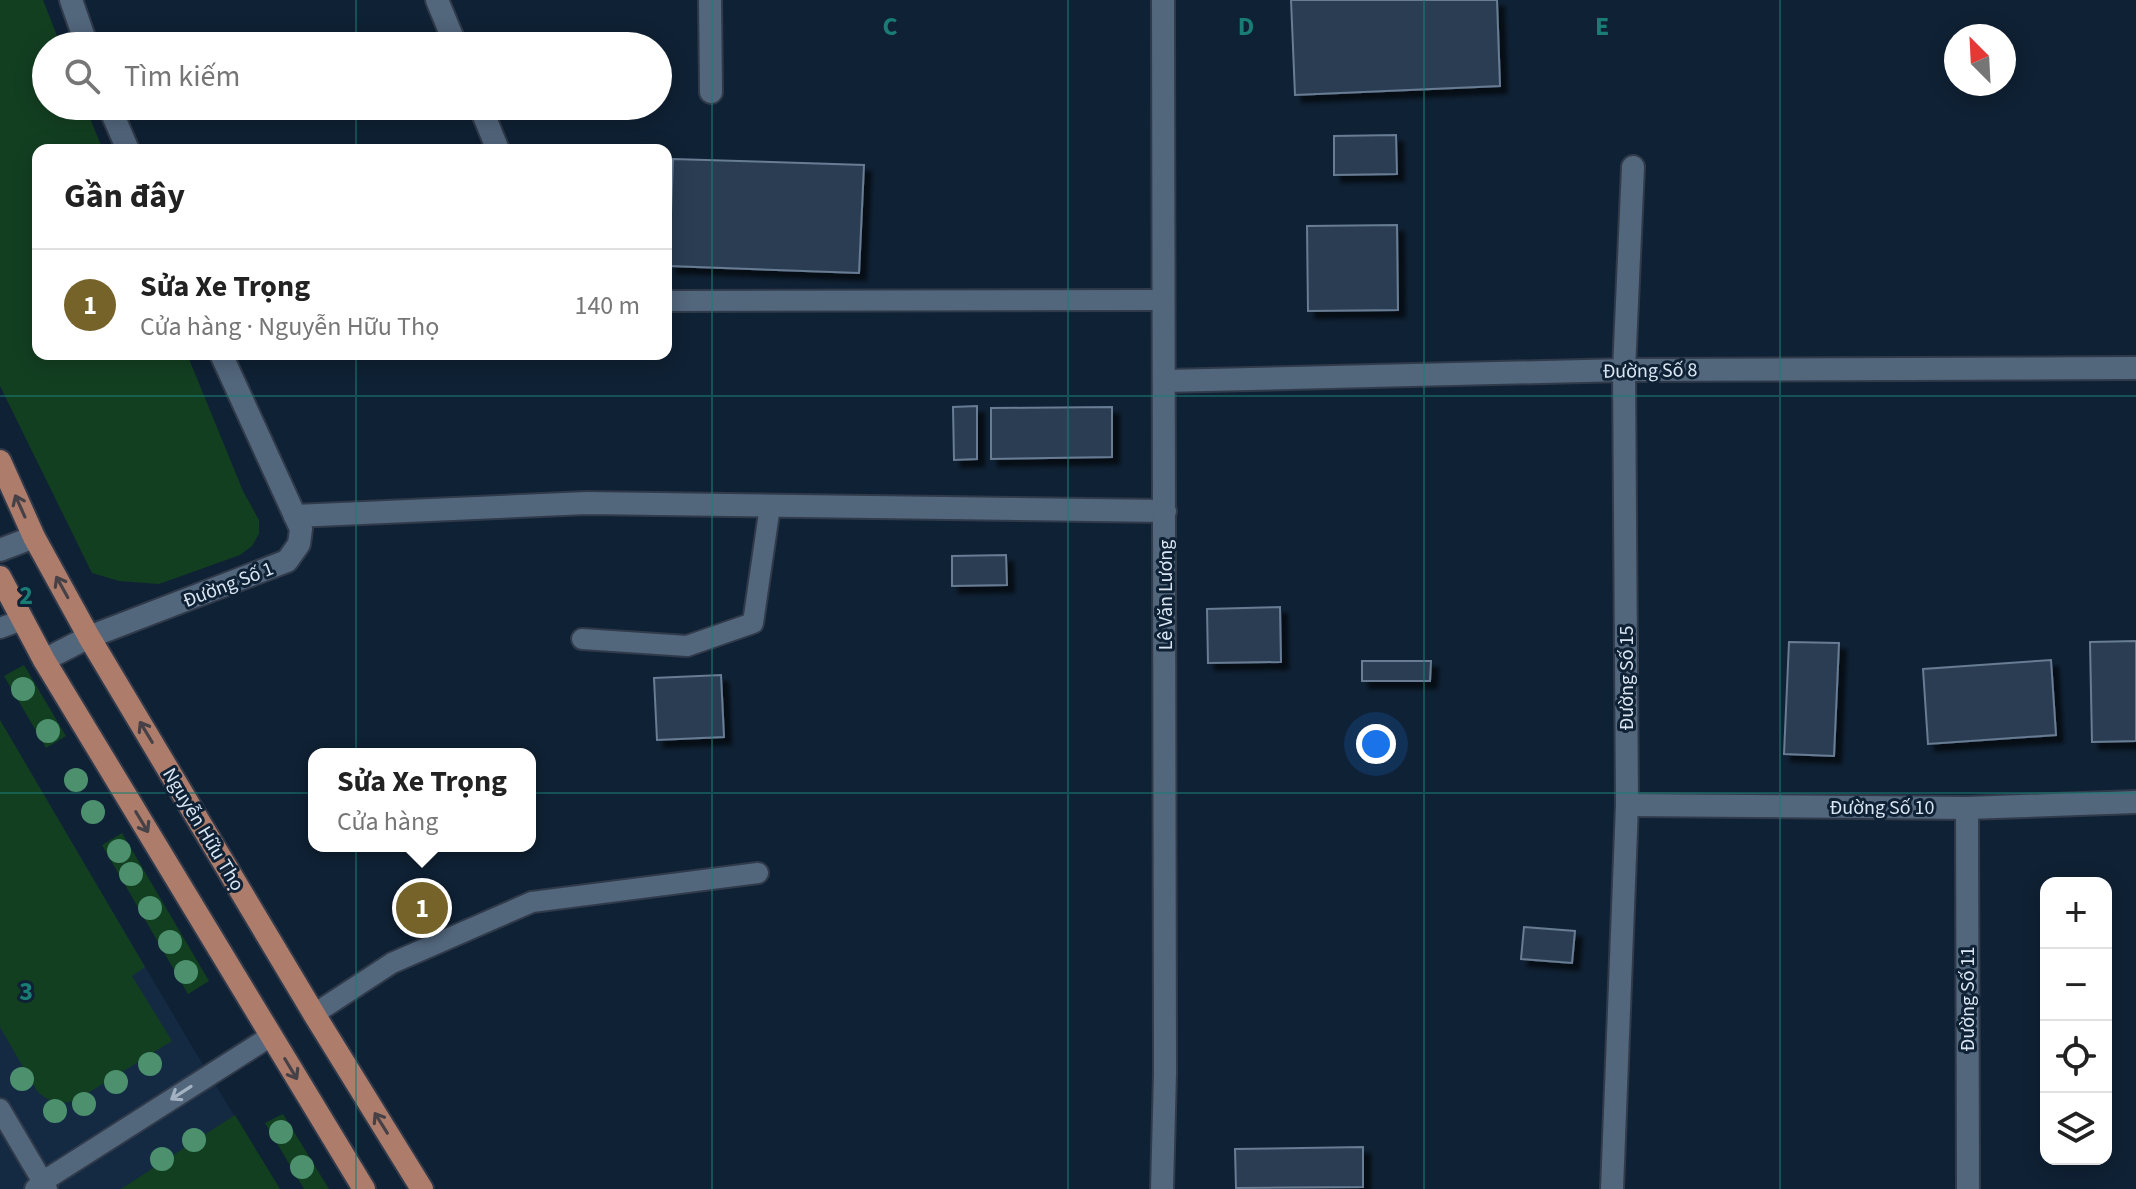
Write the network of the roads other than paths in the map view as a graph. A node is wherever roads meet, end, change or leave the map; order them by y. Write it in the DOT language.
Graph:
graph roads {
  1 [pos="71,0"];
  2 [pos="437,0"];
  3 [pos="710,0"];
  4 [pos="1163,0"];
  5 [pos="82,32"];
  6 [pos="450,32"];
  7 [pos="711,92"];
  8 [pos="115,120"];
  9 [pos="486,120"];
  10 [pos="125,144"];
  11 [pos="496,144"];
  12 [pos="1633,167"];
  13 [pos="1164,300"];
  14 [pos="672,301"];
  15 [pos="224,360"];
  16 [pos="2136,368"];
  17 [pos="1624,370"];
  18 [pos="1165,381"];
  19 [pos="2,471"];
  20 [pos="770,506"];
  21 [pos="1165,511"];
  22 [pos="295,516"];
  23 [pos="34,537"];
  24 [pos="0,550"];
  25 [pos="0,577"];
  26 [pos="22,620"];
  27 [pos="0,628"];
  28 [pos="89,637"];
  29 [pos="582,639"];
  30 [pos="44,660"];
  31 [pos="2136,802"];
  32 [pos="1627,805"];
  33 [pos="1967,808"];
  34 [pos="758,873"];
  35 [pos="314,1014"];
  36 [pos="271,1036"];
  37 [pos="0,1109"];
  38 [pos="41,1187"];
  39 [pos="364,1189"];
  40 [pos="422,1189"];
  41 [pos="1162,1189"];
  42 [pos="1612,1189"];
  43 [pos="1968,1189"];
  1 -- 5 [label="street"];
  2 -- 6 [label="street"];
  3 -- 7 [label="street"];
  4 -- 13 [label="street, Lê Văn Lương"];
  8 -- 10 [label="street"];
  9 -- 11 [label="street"];
  12 -- 17 [label="street, Đường Số 15"];
  13 -- 14 [label="lane"];
  13 -- 18 [label="street, Lê Văn Lương"];
  15 -- 22 [label="street, Đường Số 1"];
  16 -- 17 [label="street, Đường Số 8"];
  17 -- 18 [label="street, Đường Số 8"];
  17 -- 32 [label="street, Đường Số 15"];
  18 -- 21 [label="street, Lê Văn Lương"];
  23 -- 19 [label="main road, Nguyễn Hữu Thọ, one-way"];
  20 -- 21 [label="street"];
  20 -- 22 [label="street"];
  20 -- 29 [label="lane"];
  21 -- 41 [label="street, Lê Văn Lương"];
  22 -- 28 [label="street, Đường Số 1"];
  23 -- 24 [label="street"];
  28 -- 23 [label="main road, Nguyễn Hữu Thọ, one-way"];
  25 -- 26 [label="main road"];
  26 -- 27 [label="lane"];
  26 -- 30 [label="main road"];
  28 -- 30 [label="street"];
  35 -- 28 [label="main road, Nguyễn Hữu Thọ, one-way"];
  30 -- 36 [label="main road, one-way"];
  31 -- 33 [label="street, Đường Số 10"];
  32 -- 33 [label="street, Đường Số 10"];
  32 -- 42 [label="street, Đường Số 15"];
  33 -- 43 [label="street, Đường Số 11"];
  34 -- 35 [label="lane"];
  40 -- 35 [label="main road, Nguyễn Hữu Thọ, one-way"];
  36 -- 38 [label="lane, one-way"];
  36 -- 39 [label="main road, one-way"];
  37 -- 38 [label="lane"];
}
